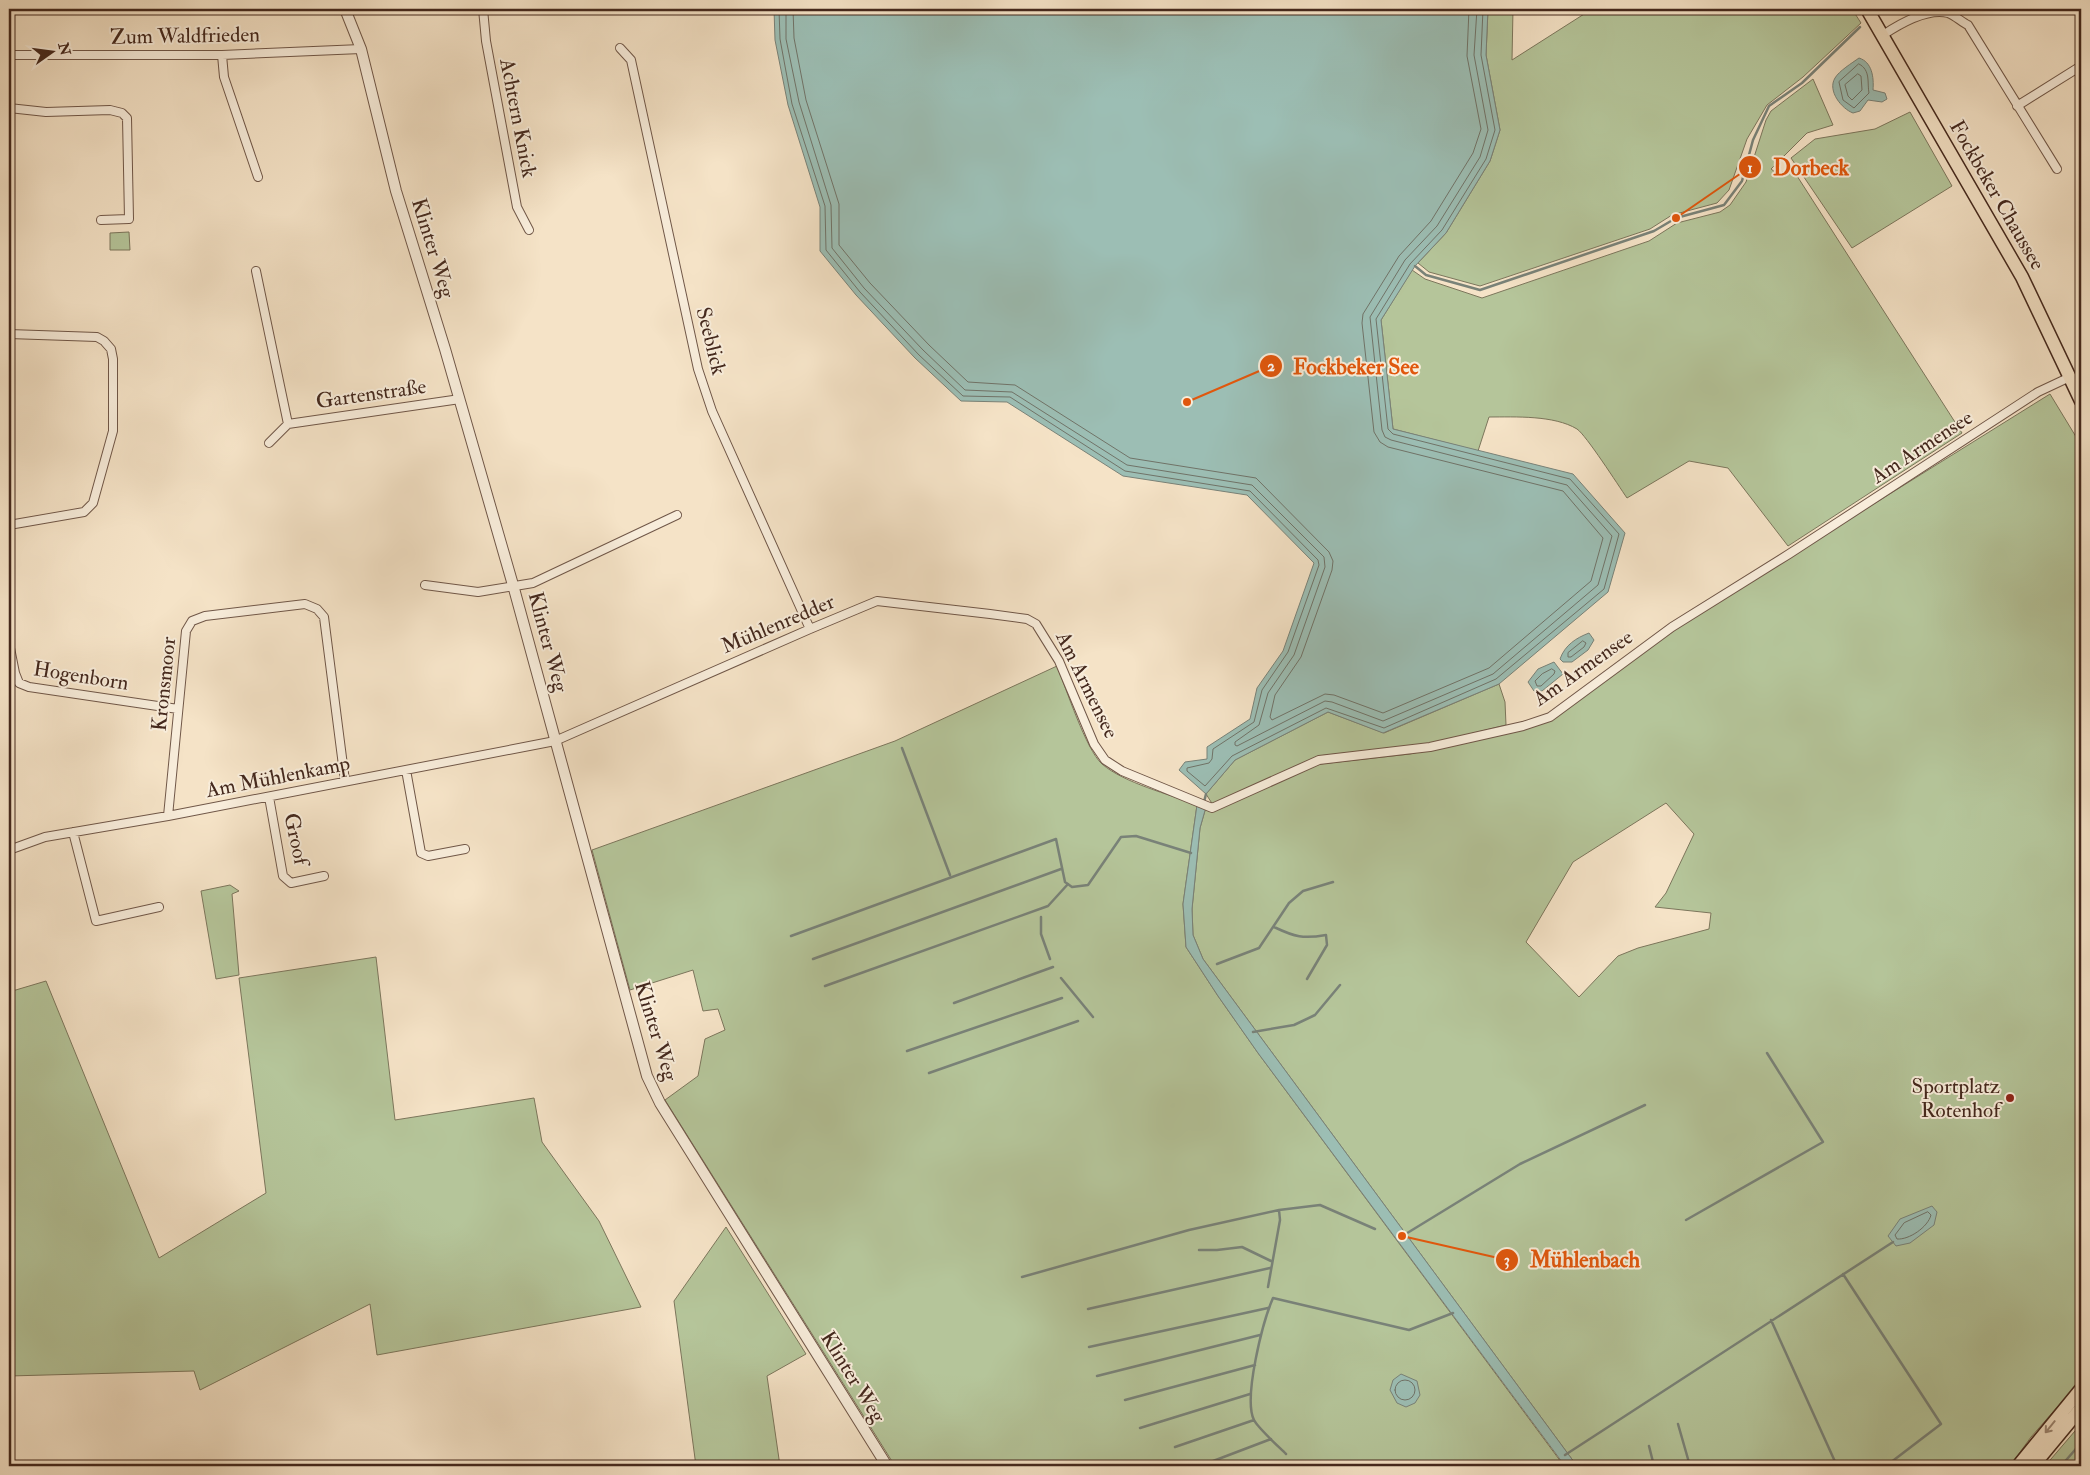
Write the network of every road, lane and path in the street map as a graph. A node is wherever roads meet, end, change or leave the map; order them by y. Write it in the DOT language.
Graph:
graph roads {
  1 [pos="345,9"];
  2 [pos="483,9"];
  3 [pos="1868,12"];
  4 [pos="1882,36"];
  5 [pos="620,48"];
  6 [pos="361,49"];
  7 [pos="222,54"];
  8 [pos="9,55"];
  9 [pos="2081,66"];
  10 [pos="2017,106"];
  11 [pos="9,108"];
  12 [pos="2057,169"];
  13 [pos="258,177"];
  14 [pos="101,220"];
  15 [pos="529,230"];
  16 [pos="256,271"];
  17 [pos="9,334"];
  18 [pos="2070,377"];
  19 [pos="460,399"];
  20 [pos="2081,401"];
  21 [pos="288,424"];
  22 [pos="268,443"];
  23 [pos="677,516"];
  24 [pos="9,525"];
  25 [pos="425,585"];
  26 [pos="514,586"];
  27 [pos="1027,620"];
  28 [pos="810,629"];
  29 [pos="9,643"];
  30 [pos="178,709"];
  31 [pos="555,742"];
  32 [pos="406,770"];
  33 [pos="345,781"];
  34 [pos="269,797"];
  35 [pos="168,816"];
  36 [pos="73,832"];
  37 [pos="464,849"];
  38 [pos="9,850"];
  39 [pos="324,876"];
  40 [pos="159,908"];
  41 [pos="2081,1389"];
  42 [pos="2081,1408"];
  43 [pos="887,1466"];
  44 [pos="2018,1466"];
  45 [pos="2033,1466"];
  1 -- 6 [label="street, Klinter Weg"];
  2 -- 15 [label="street, Achtern Knick"];
  3 -- 4 [label="main road, Fockbeker Chaussee"];
  4 -- 10 [label="street"];
  4 -- 18 [label="main road, Fockbeker Chaussee"];
  5 -- 28 [label="street, Seeblick"];
  6 -- 7 [label="street, Zum Waldfrieden"];
  6 -- 19 [label="street, Klinter Weg"];
  7 -- 8 [label="street, Zum Waldfrieden"];
  7 -- 13 [label="street"];
  9 -- 10 [label="street"];
  10 -- 12 [label="street"];
  11 -- 14 [label="street"];
  16 -- 21 [label="street, Gartenstraße"];
  17 -- 24 [label="street"];
  18 -- 20 [label="main road, Fockbeker Chaussee"];
  18 -- 27 [label="street, Am Armensee"];
  19 -- 21 [label="street, Gartenstraße"];
  19 -- 26 [label="street, Klinter Weg"];
  21 -- 22 [label="street, Gartenstraße"];
  23 -- 26 [label="street, Klinter Weg"];
  25 -- 26 [label="street"];
  26 -- 31 [label="street, Klinter Weg"];
  27 -- 28 [label="street, Mühlenredder"];
  28 -- 31 [label="street, Mühlenredder"];
  29 -- 30 [label="street, Hogenborn"];
  30 -- 33 [label="street, Kronsmoor"];
  30 -- 35 [label="street, Kronsmoor"];
  31 -- 32 [label="street, Am Mühlenkamp"];
  31 -- 43 [label="street, Klinter Weg"];
  32 -- 33 [label="street, Am Mühlenkamp"];
  32 -- 37 [label="street"];
  33 -- 34 [label="street, Am Mühlenkamp"];
  34 -- 35 [label="street, Am Mühlenkamp"];
  34 -- 39 [label="street, Groof"];
  35 -- 36 [label="street, Am Mühlenkamp"];
  36 -- 38 [label="street, Am Mühlenkamp"];
  36 -- 40 [label="street"];
  41 -- 44 [label="main road, one-way"];
  42 -- 45 [label="main road"];
}
